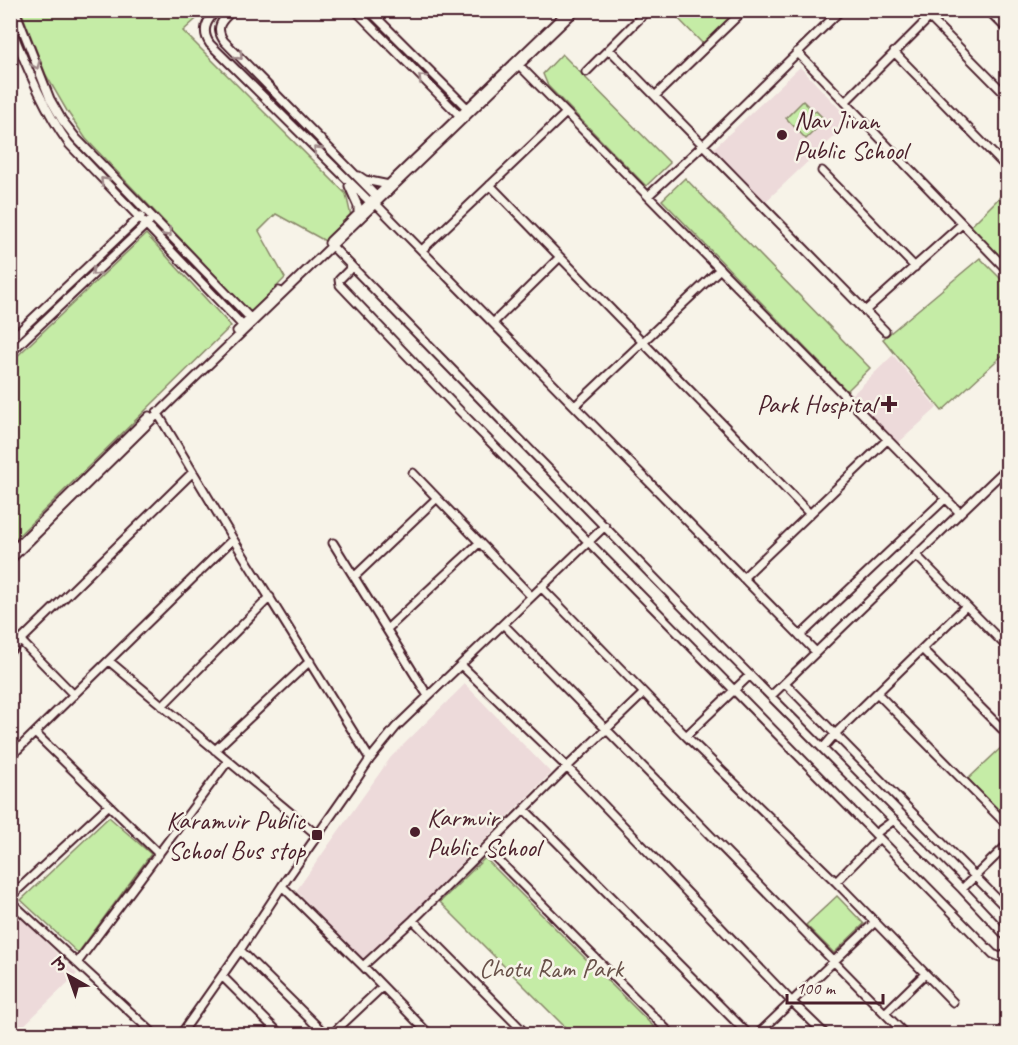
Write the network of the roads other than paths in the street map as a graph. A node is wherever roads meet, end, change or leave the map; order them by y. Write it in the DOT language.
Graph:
graph roads {
  1 [pos="15,10"];
  2 [pos="217,10"];
  3 [pos="233,10"];
  4 [pos="355,10"];
  5 [pos="369,10"];
  6 [pos="569,10"];
  7 [pos="576,10"];
  8 [pos="648,10"];
  9 [pos="744,10"];
  10 [pos="841,10"];
  11 [pos="922,10"];
  12 [pos="988,10"];
  13 [pos="929,18"];
  14 [pos="10,26"];
  15 [pos="1007,29"];
  16 [pos="609,49"];
  17 [pos="797,52"];
  18 [pos="894,52"];
  19 [pos="518,64"];
  20 [pos="586,72"];
  21 [pos="455,96"];
  22 [pos="655,96"];
  23 [pos="1008,97"];
  24 [pos="476,100"];
  25 [pos="446,102"];
  26 [pos="844,102"];
  27 [pos="470,110"];
  28 [pos="566,112"];
  29 [pos="462,118"];
  30 [pos="450,125"];
  31 [pos="703,145"];
  32 [pos="1008,169"];
  33 [pos="822,171"];
  34 [pos="352,172"];
  35 [pos="344,177"];
  36 [pos="388,185"];
  37 [pos="490,185"];
  38 [pos="648,196"];
  39 [pos="375,202"];
  40 [pos="147,211"];
  41 [pos="358,214"];
  42 [pos="140,218"];
  43 [pos="153,218"];
  44 [pos="962,224"];
  45 [pos="146,225"];
  46 [pos="331,244"];
  47 [pos="422,250"];
  48 [pos="560,257"];
  49 [pos="352,267"];
  50 [pos="915,267"];
  51 [pos="720,269"];
  52 [pos="1008,271"];
  53 [pos="865,311"];
  54 [pos="252,320"];
  55 [pos="493,323"];
  56 [pos="244,327"];
  57 [pos="885,332"];
  58 [pos="10,340"];
  59 [pos="642,342"];
  60 [pos="10,353"];
  61 [pos="574,406"];
  62 [pos="157,412"];
  63 [pos="888,439"];
  64 [pos="193,472"];
  65 [pos="413,473"];
  66 [pos="1006,473"];
  67 [pos="437,498"];
  68 [pos="946,498"];
  69 [pos="960,513"];
  70 [pos="810,514"];
  71 [pos="605,526"];
  72 [pos="234,539"];
  73 [pos="589,542"];
  74 [pos="333,543"];
  75 [pos="479,543"];
  76 [pos="10,553"];
  77 [pos="916,555"];
  78 [pos="10,560"];
  79 [pos="354,577"];
  80 [pos="743,578"];
  81 [pos="541,587"];
  82 [pos="531,596"];
  83 [pos="270,597"];
  84 [pos="966,606"];
  85 [pos="503,624"];
  86 [pos="387,629"];
  87 [pos="800,636"];
  88 [pos="21,641"];
  89 [pos="1008,648"];
  90 [pos="922,649"];
  91 [pos="10,651"];
  92 [pos="816,652"];
  93 [pos="109,661"];
  94 [pos="310,661"];
  95 [pos="462,665"];
  96 [pos="750,675"];
  97 [pos="785,682"];
  98 [pos="734,690"];
  99 [pos="644,693"];
  100 [pos="877,693"];
  101 [pos="74,695"];
  102 [pos="428,696"];
  103 [pos="771,696"];
  104 [pos="162,706"];
  105 [pos="606,730"];
  106 [pos="35,733"];
  107 [pos="835,734"];
  108 [pos="1008,735"];
  109 [pos="687,736"];
  110 [pos="823,748"];
  111 [pos="215,750"];
  112 [pos="10,757"];
  113 [pos="370,759"];
  114 [pos="228,761"];
  115 [pos="567,767"];
  116 [pos="109,805"];
  117 [pos="525,810"];
  118 [pos="894,820"];
  119 [pos="1008,826"];
  120 [pos="317,835"];
  121 [pos="877,836"];
  122 [pos="1008,844"];
  123 [pos="486,848"];
  124 [pos="159,854"];
  125 [pos="975,876"];
  126 [pos="836,882"];
  127 [pos="282,886"];
  128 [pos="962,889"];
  129 [pos="10,897"];
  130 [pos="10,901"];
  131 [pos="1008,910"];
  132 [pos="413,920"];
  133 [pos="874,922"];
  134 [pos="1008,938"];
  135 [pos="240,950"];
  136 [pos="1008,953"];
  137 [pos="834,961"];
  138 [pos="77,963"];
  139 [pos="363,966"];
  140 [pos="925,974"];
  141 [pos="222,976"];
  142 [pos="382,987"];
  143 [pos="792,1002"];
  144 [pos="953,1002"];
  145 [pos="885,1013"];
  146 [pos="427,1034"];
  147 [pos="905,1034"];
  148 [pos="154,1035"];
  149 [pos="181,1035"];
  150 [pos="280,1035"];
  151 [pos="326,1035"];
  152 [pos="332,1035"];
  153 [pos="526,1035"];
  154 [pos="671,1035"];
  155 [pos="748,1035"];
  156 [pos="758,1035"];
  157 [pos="825,1035"];
  1 -- 40 [label="street, one-way"];
  35 -- 2 [label="street, one-way"];
  3 -- 34 [label="street, one-way"];
  25 -- 4 [label="street, one-way"];
  5 -- 21 [label="street"];
  6 -- 19 [label="street"];
  7 -- 19 [label="street"];
  8 -- 16 [label="street"];
  9 -- 22 [label="street"];
  10 -- 17 [label="street"];
  11 -- 13 [label="street"];
  12 -- 15 [label="street"];
  13 -- 18 [label="street"];
  13 -- 23 [label="street"];
  42 -- 14 [label="street, one-way"];
  16 -- 20 [label="street"];
  16 -- 22 [label="street"];
  17 -- 26 [label="street"];
  17 -- 31 [label="street"];
  18 -- 26 [label="street"];
  18 -- 32 [label="street"];
  19 -- 24 [label="street"];
  19 -- 27 [label="street"];
  19 -- 28 [label="street"];
  21 -- 24 [label="street"];
  21 -- 27 [label="street"];
  22 -- 31 [label="street"];
  24 -- 27 [label="street"];
  25 -- 29 [label="street"];
  25 -- 30 [label="street"];
  26 -- 44 [label="street"];
  27 -- 29 [label="street"];
  28 -- 37 [label="street"];
  28 -- 38 [label="street"];
  29 -- 30 [label="street"];
  29 -- 39 [label="street"];
  30 -- 36 [label="street"];
  31 -- 38 [label="street"];
  31 -- 53 [label="street"];
  33 -- 50 [label="street"];
  34 -- 36 [label="street"];
  34 -- 39 [label="street"];
  35 -- 39 [label="street"];
  35 -- 41 [label="street"];
  36 -- 39 [label="street"];
  37 -- 47 [label="street"];
  37 -- 48 [label="street"];
  38 -- 51 [label="street"];
  39 -- 41 [label="street"];
  39 -- 46 [label="street"];
  39 -- 47 [label="street"];
  40 -- 42 [label="street"];
  40 -- 43 [label="street"];
  41 -- 46 [label="street"];
  42 -- 45 [label="street"];
  42 -- 58 [label="street"];
  43 -- 45 [label="street"];
  43 -- 54 [label="street, one-way"];
  44 -- 50 [label="street"];
  44 -- 52 [label="street"];
  45 -- 56 [label="street"];
  45 -- 60 [label="street, one-way"];
  46 -- 49 [label="street"];
  46 -- 54 [label="street"];
  47 -- 55 [label="street"];
  48 -- 55 [label="street"];
  48 -- 59 [label="street"];
  49 -- 71 [label="street"];
  49 -- 73 [label="street"];
  50 -- 53 [label="street"];
  51 -- 59 [label="street"];
  51 -- 63 [label="street"];
  53 -- 57 [label="street"];
  54 -- 56 [label="street"];
  55 -- 61 [label="street"];
  56 -- 62 [label="street"];
  59 -- 61 [label="street"];
  59 -- 70 [label="street"];
  61 -- 80 [label="street"];
  62 -- 64 [label="street"];
  62 -- 76 [label="street"];
  62 -- 78 [label="street"];
  63 -- 68 [label="street"];
  63 -- 70 [label="street"];
  64 -- 72 [label="street"];
  64 -- 88 [label="street"];
  65 -- 67 [label="street"];
  66 -- 69 [label="street"];
  67 -- 75 [label="street"];
  67 -- 79 [label="street"];
  68 -- 69 [label="street"];
  68 -- 87 [label="street"];
  69 -- 77 [label="street"];
  70 -- 80 [label="street"];
  71 -- 73 [label="street"];
  71 -- 96 [label="street"];
  72 -- 83 [label="street"];
  72 -- 93 [label="street"];
  73 -- 81 [label="street"];
  73 -- 98 [label="street"];
  74 -- 79 [label="street"];
  75 -- 82 [label="street"];
  75 -- 86 [label="street"];
  77 -- 84 [label="street"];
  77 -- 92 [label="street"];
  79 -- 86 [label="street"];
  80 -- 87 [label="street"];
  81 -- 82 [label="street"];
  81 -- 99 [label="street"];
  82 -- 85 [label="street"];
  83 -- 94 [label="street"];
  83 -- 104 [label="street"];
  84 -- 89 [label="street"];
  84 -- 90 [label="street"];
  85 -- 95 [label="street"];
  85 -- 105 [label="street"];
  86 -- 102 [label="street"];
  87 -- 92 [label="street"];
  88 -- 91 [label="street"];
  88 -- 101 [label="street"];
  90 -- 100 [label="street"];
  90 -- 108 [label="street"];
  92 -- 97 [label="street"];
  93 -- 101 [label="street"];
  93 -- 104 [label="street"];
  94 -- 111 [label="street"];
  94 -- 113 [label="street"];
  95 -- 102 [label="street"];
  95 -- 115 [label="street"];
  96 -- 98 [label="street"];
  96 -- 103 [label="street"];
  97 -- 103 [label="street"];
  97 -- 107 [label="street"];
  98 -- 109 [label="street"];
  98 -- 121 [label="street"];
  99 -- 105 [label="street"];
  99 -- 109 [label="street"];
  100 -- 107 [label="street"];
  100 -- 119 [label="street"];
  101 -- 106 [label="street"];
  102 -- 113 [label="street"];
  103 -- 110 [label="street"];
  104 -- 111 [label="street"];
  105 -- 115 [label="street"];
  105 -- 137 [label="street"];
  106 -- 112 [label="street"];
  106 -- 116 [label="street"];
  107 -- 110 [label="street"];
  107 -- 125 [label="street"];
  109 -- 126 [label="street"];
  110 -- 118 [label="street"];
  111 -- 114 [label="street"];
  113 -- 120 [label="street"];
  114 -- 120 [label="street"];
  114 -- 124 [label="street"];
  115 -- 117 [label="street"];
  115 -- 143 [label="street"];
  116 -- 124 [label="street"];
  116 -- 129 [label="street"];
  117 -- 123 [label="street"];
  117 -- 155 [label="street"];
  118 -- 121 [label="street"];
  118 -- 128 [label="street"];
  120 -- 127 [label="street"];
  121 -- 126 [label="street"];
  121 -- 136 [label="street"];
  122 -- 125 [label="street"];
  123 -- 132 [label="street"];
  123 -- 154 [label="street"];
  124 -- 138 [label="street"];
  125 -- 128 [label="street"];
  125 -- 131 [label="street"];
  126 -- 133 [label="street"];
  127 -- 135 [label="street"];
  127 -- 139 [label="street"];
  128 -- 134 [label="street"];
  130 -- 138 [label="street"];
  132 -- 139 [label="street"];
  132 -- 153 [label="street"];
  133 -- 137 [label="street"];
  133 -- 140 [label="street"];
  135 -- 141 [label="street"];
  135 -- 151 [label="street"];
  137 -- 143 [label="street"];
  137 -- 145 [label="street"];
  138 -- 148 [label="street"];
  139 -- 142 [label="street"];
  140 -- 144 [label="street"];
  140 -- 145 [label="street"];
  141 -- 149 [label="street"];
  141 -- 150 [label="street"];
  142 -- 146 [label="street"];
  142 -- 152 [label="street"];
  143 -- 156 [label="street"];
  143 -- 157 [label="street"];
  145 -- 147 [label="street"];
}
